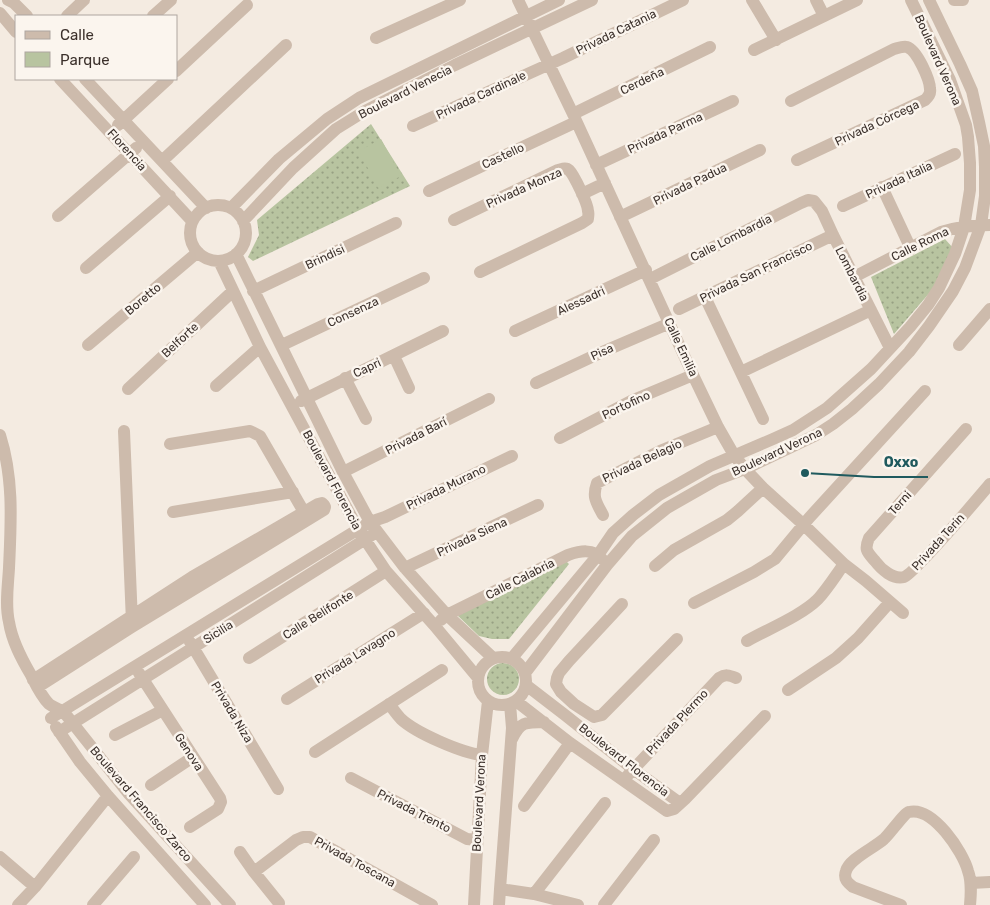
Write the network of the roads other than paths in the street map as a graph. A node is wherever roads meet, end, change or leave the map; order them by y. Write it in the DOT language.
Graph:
graph roads {
  1 [pos="84,0"];
  2 [pos="171,0"];
  3 [pos="460,0"];
  4 [pos="518,0"];
  5 [pos="559,0"];
  6 [pos="592,0"];
  7 [pos="683,0"];
  8 [pos="752,0"];
  9 [pos="816,0"];
  10 [pos="857,0"];
  11 [pos="911,0"];
  12 [pos="929,0"];
  13 [pos="954,0"];
  14 [pos="964,0"];
  15 [pos="11,1"];
  16 [pos="0,4"];
  17 [pos="247,5"];
  18 [pos="0,13"];
  19 [pos="26,15"];
  20 [pos="68,15"];
  21 [pos="154,15"];
  22 [pos="526,16"];
  23 [pos="824,16"];
  24 [pos="532,29"];
  25 [pos="15,31"];
  26 [pos="376,38"];
  27 [pos="776,40"];
  28 [pos="286,45"];
  29 [pos="710,47"];
  30 [pos="754,50"];
  31 [pos="939,59"];
  32 [pos="549,64"];
  33 [pos="923,68"];
  34 [pos="178,69"];
  35 [pos="61,80"];
  36 [pos="86,80"];
  37 [pos="167,80"];
  38 [pos="733,101"];
  39 [pos="792,101"];
  40 [pos="575,118"];
  41 [pos="124,120"];
  42 [pos="966,125"];
  43 [pos="413,126"];
  44 [pos="985,128"];
  45 [pos="110,132"];
  46 [pos="144,142"];
  47 [pos="760,150"];
  48 [pos="130,154"];
  49 [pos="955,154"];
  50 [pos="797,160"];
  51 [pos="162,161"];
  52 [pos="596,165"];
  53 [pos="605,183"];
  54 [pos="882,187"];
  55 [pos="429,191"];
  56 [pos="582,194"];
  57 [pos="170,196"];
  58 [pos="814,201"];
  59 [pos="843,206"];
  60 [pos="206,208"];
  61 [pos="231,208"];
  62 [pos="58,216"];
  63 [pos="620,217"];
  64 [pos="454,220"];
  65 [pos="192,221"];
  66 [pos="243,221"];
  67 [pos="396,224"];
  68 [pos="986,225"];
  69 [pos="964,227"];
  70 [pos="833,235"];
  71 [pos="911,248"];
  72 [pos="198,252"];
  73 [pos="236,254"];
  74 [pos="220,261"];
  75 [pos="86,268"];
  76 [pos="480,272"];
  77 [pos="648,274"];
  78 [pos="854,277"];
  79 [pos="424,278"];
  80 [pos="233,291"];
  81 [pos="253,291"];
  82 [pos="705,297"];
  83 [pos="990,308"];
  84 [pos="679,309"];
  85 [pos="871,310"];
  86 [pos="670,323"];
  87 [pos="516,331"];
  88 [pos="443,332"];
  89 [pos="88,345"];
  90 [pos="282,345"];
  91 [pos="959,345"];
  92 [pos="260,347"];
  93 [pos="890,348"];
  94 [pos="394,356"];
  95 [pos="741,372"];
  96 [pos="693,375"];
  97 [pos="345,378"];
  98 [pos="536,383"];
  99 [pos="216,386"];
  100 [pos="409,388"];
  101 [pos="128,389"];
  102 [pos="925,391"];
  103 [pos="307,398"];
  104 [pos="489,399"];
  105 [pos="292,406"];
  106 [pos="366,419"];
  107 [pos="763,419"];
  108 [pos="718,427"];
  109 [pos="966,429"];
  110 [pos="124,431"];
  111 [pos="0,435"];
  112 [pos="560,438"];
  113 [pos="170,444"];
  114 [pos="734,455"];
  115 [pos="512,456"];
  116 [pos="744,469"];
  117 [pos="344,472"];
  118 [pos="990,484"];
  119 [pos="763,488"];
  120 [pos="292,492"];
  121 [pos="538,505"];
  122 [pos="173,512"];
  123 [pos="603,515"];
  124 [pos="376,524"];
  125 [pos="804,525"];
  126 [pos="361,534"];
  127 [pos="598,555"];
  128 [pos="844,564"];
  129 [pos="607,565"];
  130 [pos="654,566"];
  131 [pos="879,566"];
  132 [pos="405,568"];
  133 [pos="386,571"];
  134 [pos="866,581"];
  135 [pos="890,602"];
  136 [pos="694,603"];
  137 [pos="622,604"];
  138 [pos="424,613"];
  139 [pos="903,613"];
  140 [pos="447,615"];
  141 [pos="132,622"];
  142 [pos="434,625"];
  143 [pos="186,635"];
  144 [pos="677,639"];
  145 [pos="747,641"];
  146 [pos="193,648"];
  147 [pos="249,658"];
  148 [pos="493,658"];
  149 [pos="512,658"];
  150 [pos="136,666"];
  151 [pos="442,670"];
  152 [pos="478,678"];
  153 [pos="736,678"];
  154 [pos="143,679"];
  155 [pos="526,679"];
  156 [pos="35,684"];
  157 [pos="788,690"];
  158 [pos="287,699"];
  159 [pos="488,701"];
  160 [pos="513,703"];
  161 [pos="389,704"];
  162 [pos="574,704"];
  163 [pos="50,705"];
  164 [pos="163,710"];
  165 [pos="63,711"];
  166 [pos="565,715"];
  167 [pos="765,716"];
  168 [pos="51,718"];
  169 [pos="544,722"];
  170 [pos="73,723"];
  171 [pos="59,732"];
  172 [pos="115,735"];
  173 [pos="511,742"];
  174 [pos="570,743"];
  175 [pos="315,752"];
  176 [pos="482,755"];
  177 [pos="193,757"];
  178 [pos="633,769"];
  179 [pos="351,778"];
  180 [pos="624,781"];
  181 [pos="151,785"];
  182 [pos="278,789"];
  183 [pos="108,796"];
  184 [pos="605,803"];
  185 [pos="680,803"];
  186 [pos="524,806"];
  187 [pos="190,827"];
  188 [pos="477,840"];
  189 [pos="654,840"];
  190 [pos="240,852"];
  191 [pos="0,857"];
  192 [pos="134,857"];
  193 [pos="254,872"];
  194 [pos="990,882"];
  195 [pos="971,883"];
  196 [pos="34,887"];
  197 [pos="500,889"];
  198 [pos="534,894"];
  199 [pos="279,903"];
  200 [pos="18,905"];
  201 [pos="93,905"];
  202 [pos="205,905"];
  203 [pos="230,905"];
  204 [pos="432,905"];
  205 [pos="474,905"];
  206 [pos="500,905"];
  207 [pos="578,905"];
  208 [pos="604,905"];
  209 [pos="901,905"];
  210 [pos="970,905"];
  1 -- 20 [label="street"];
  2 -- 21 [label="street"];
  3 -- 26 [label="street"];
  4 -- 22 [label="street, Calle Emilia"];
  5 -- 22 [label="street, Boulevard Venecia"];
  6 -- 24 [label="street, Boulevard Venecia"];
  7 -- 32 [label="street, Privada Catania"];
  8 -- 27 [label="street"];
  9 -- 23 [label="street"];
  10 -- 23 [label="street"];
  11 -- 31 [label="street, Boulevard Verona"];
  12 -- 44 [label="street, Boulevard Verona"];
  13 -- 14 [label="street"];
  15 -- 16 [label="street"];
  15 -- 19 [label="street"];
  17 -- 34 [label="street"];
  18 -- 25 [label="street"];
  22 -- 24 [label="street, Calle Emilia"];
  22 -- 61 [label="street, Boulevard Venecia"];
  23 -- 27 [label="street"];
  24 -- 32 [label="street, Calle Emilia"];
  24 -- 66 [label="street, Boulevard Venecia"];
  27 -- 30 [label="street"];
  28 -- 51 [label="street"];
  29 -- 40 [label="street, Cerdeña"];
  31 -- 33 [label="street"];
  31 -- 42 [label="street, Boulevard Verona"];
  32 -- 40 [label="street, Calle Emilia"];
  32 -- 43 [label="street, Privada Cardinale"];
  33 -- 39 [label="street, Privada Córcega"];
  33 -- 50 [label="street, Privada Córcega"];
  35 -- 45 [label="street, Florencia"];
  36 -- 41 [label="street, Florencia"];
  37 -- 41 [label="street"];
  38 -- 52 [label="street, Privada Parma"];
  40 -- 52 [label="street, Calle Emilia"];
  40 -- 55 [label="street, Castello"];
  41 -- 45 [label="street"];
  41 -- 46 [label="street, Florencia"];
  42 -- 44 [label="street"];
  42 -- 69 [label="street, Boulevard Verona"];
  44 -- 68 [label="street, Boulevard Verona"];
  45 -- 48 [label="street, Florencia"];
  46 -- 48 [label="street"];
  46 -- 51 [label="street, Florencia"];
  47 -- 63 [label="street, Privada Padua"];
  48 -- 57 [label="street, Florencia"];
  48 -- 62 [label="street"];
  49 -- 54 [label="street, Privada Italia"];
  51 -- 60 [label="street, Florencia"];
  52 -- 53 [label="street, Calle Emilia"];
  53 -- 56 [label="street"];
  53 -- 63 [label="street, Calle Emilia"];
  54 -- 59 [label="street, Privada Italia"];
  54 -- 71 [label="street"];
  56 -- 64 [label="street, Privada Monza"];
  56 -- 76 [label="street"];
  57 -- 65 [label="street, Florencia"];
  57 -- 75 [label="street"];
  58 -- 70 [label="street, Lombardia"];
  58 -- 77 [label="street, Calle Lombardia"];
  60 -- 61 [label="street"];
  60 -- 65 [label="street"];
  61 -- 66 [label="street"];
  63 -- 77 [label="street, Calle Emilia"];
  65 -- 72 [label="street"];
  66 -- 73 [label="street"];
  67 -- 81 [label="street, Brindisi"];
  68 -- 69 [label="street, Calle Roma"];
  68 -- 116 [label="street, Boulevard Verona"];
  69 -- 71 [label="street, Calle Roma"];
  69 -- 93 [label="street, Boulevard Verona"];
  70 -- 78 [label="street, Lombardia"];
  70 -- 82 [label="street, Privada San Francisco"];
  71 -- 78 [label="street, Calle Roma"];
  72 -- 74 [label="street"];
  72 -- 89 [label="street, Boretto"];
  73 -- 74 [label="street"];
  73 -- 81 [label="street, Boulevard Florencia"];
  74 -- 80 [label="street, Boulevard Florencia"];
  77 -- 86 [label="street, Calle Emilia"];
  77 -- 87 [label="street, Alessadri"];
  78 -- 85 [label="street, Lombardia"];
  79 -- 90 [label="street, Consenza"];
  80 -- 92 [label="street, Boulevard Florencia"];
  80 -- 101 [label="street, Belforte"];
  81 -- 90 [label="street, Boulevard Florencia"];
  82 -- 84 [label="street, Privada San Francisco"];
  82 -- 95 [label="street"];
  83 -- 91 [label="street"];
  85 -- 93 [label="street, Lombardia"];
  85 -- 95 [label="street"];
  86 -- 96 [label="street, Calle Emilia"];
  86 -- 98 [label="street, Pisa"];
  88 -- 94 [label="street, Capri"];
  90 -- 103 [label="street, Boulevard Florencia"];
  92 -- 99 [label="street"];
  92 -- 105 [label="street, Boulevard Florencia"];
  93 -- 114 [label="street, Boulevard Verona"];
  94 -- 97 [label="street, Capri"];
  94 -- 100 [label="street"];
  95 -- 107 [label="street"];
  96 -- 108 [label="street, Calle Emilia"];
  96 -- 112 [label="street, Portofino"];
  97 -- 103 [label="street, Capri"];
  97 -- 106 [label="street"];
  102 -- 125 [label="street"];
  103 -- 105 [label="street, Capri"];
  103 -- 117 [label="street, Boulevard Florencia"];
  104 -- 117 [label="street, Privada Barí"];
  105 -- 126 [label="street, Boulevard Florencia"];
  108 -- 114 [label="street, Calle Emilia"];
  108 -- 123 [label="street, Privada Belagio"];
  109 -- 131 [label="street, Terni"];
  110 -- 141 [label="street"];
  111 -- 156 [label="street, Boulevard Francisco Zarco"];
  113 -- 120 [label="street"];
  114 -- 116 [label="street, Calle Emilia"];
  114 -- 127 [label="street, Boulevard Verona"];
  115 -- 124 [label="street, Privada Murano"];
  116 -- 119 [label="street, Calle Emilia"];
  116 -- 129 [label="street, Boulevard Verona"];
  117 -- 124 [label="street, Boulevard Florencia"];
  118 -- 131 [label="street, Privada Terin"];
  119 -- 125 [label="street, Calle Emilia"];
  119 -- 130 [label="street"];
  120 -- 122 [label="street"];
  120 -- 141 [label="street"];
  121 -- 132 [label="street, Privada Siena"];
  124 -- 126 [label="street, Sicilia"];
  124 -- 132 [label="street, Boulevard Florencia"];
  125 -- 128 [label="street, Calle Emilia"];
  125 -- 136 [label="street"];
  126 -- 133 [label="street, Boulevard Florencia"];
  126 -- 143 [label="street, Sicilia"];
  126 -- 146 [label="street, Sicilia"];
  127 -- 129 [label="street"];
  127 -- 140 [label="street, Calle Calabria"];
  127 -- 149 [label="street, Boulevard Verona"];
  128 -- 134 [label="street, Calle Emilia"];
  128 -- 145 [label="street"];
  129 -- 155 [label="street, Boulevard Verona"];
  131 -- 134 [label="street"];
  132 -- 140 [label="street, Boulevard Florencia"];
  133 -- 138 [label="street, Boulevard Florencia"];
  133 -- 147 [label="street, Calle Belifonte"];
  134 -- 135 [label="street, Calle Emilia"];
  135 -- 139 [label="street, Calle Emilia"];
  135 -- 157 [label="street"];
  137 -- 162 [label="street"];
  138 -- 142 [label="street, Boulevard Florencia"];
  138 -- 158 [label="street, Privada Lavagno"];
  140 -- 142 [label="street, Calle Calabria"];
  140 -- 148 [label="street, Boulevard Florencia"];
  141 -- 156 [label="street"];
  142 -- 152 [label="street, Boulevard Florencia"];
  143 -- 146 [label="street, Privada Niza"];
  143 -- 150 [label="street, Sicilia"];
  144 -- 162 [label="street"];
  146 -- 154 [label="street, Sicilia"];
  146 -- 182 [label="street, Privada Niza"];
  148 -- 149 [label="street"];
  148 -- 152 [label="street"];
  149 -- 155 [label="street"];
  150 -- 154 [label="street, Genova"];
  150 -- 165 [label="street, Sicilia"];
  151 -- 161 [label="street"];
  152 -- 159 [label="street"];
  153 -- 178 [label="street, Privada Plermo"];
  154 -- 164 [label="street, Genova"];
  154 -- 170 [label="street, Sicilia"];
  155 -- 160 [label="street"];
  155 -- 166 [label="street, Boulevard Florencia"];
  156 -- 163 [label="street, Boulevard Francisco Zarco"];
  159 -- 160 [label="street"];
  159 -- 176 [label="street, Boulevard Verona"];
  160 -- 169 [label="street, Boulevard Florencia"];
  160 -- 173 [label="street, Boulevard Verona"];
  161 -- 175 [label="street"];
  161 -- 176 [label="street"];
  162 -- 166 [label="street"];
  163 -- 165 [label="street, Boulevard Francisco Zarco"];
  163 -- 168 [label="street, Boulevard Francisco Zarco"];
  164 -- 172 [label="street"];
  164 -- 177 [label="street, Genova"];
  165 -- 168 [label="street, Sicilia"];
  165 -- 170 [label="street, Boulevard Francisco Zarco"];
  166 -- 178 [label="street, Boulevard Florencia"];
  167 -- 185 [label="street"];
  168 -- 171 [label="street, Boulevard Francisco Zarco"];
  169 -- 173 [label="street"];
  169 -- 174 [label="street, Boulevard Florencia"];
  170 -- 171 [label="street, Sicilia"];
  170 -- 203 [label="street, Boulevard Francisco Zarco"];
  171 -- 183 [label="street, Boulevard Francisco Zarco"];
  173 -- 197 [label="street, Boulevard Verona"];
  174 -- 180 [label="street, Boulevard Florencia"];
  174 -- 186 [label="street"];
  176 -- 188 [label="street, Boulevard Verona"];
  177 -- 181 [label="street"];
  177 -- 187 [label="street, Genova"];
  178 -- 180 [label="street, Privada Plermo"];
  178 -- 185 [label="street, Boulevard Florencia"];
  179 -- 188 [label="street, Privada Trento"];
  180 -- 185 [label="street, Boulevard Florencia"];
  183 -- 196 [label="street"];
  183 -- 202 [label="street, Boulevard Francisco Zarco"];
  184 -- 198 [label="street"];
  188 -- 205 [label="street, Boulevard Verona"];
  189 -- 208 [label="street"];
  190 -- 193 [label="street"];
  191 -- 196 [label="street"];
  192 -- 201 [label="street"];
  193 -- 199 [label="street"];
  193 -- 204 [label="street, Privada Toscana"];
  194 -- 195 [label="street"];
  195 -- 209 [label="street"];
  195 -- 210 [label="street"];
  196 -- 200 [label="street"];
  197 -- 198 [label="street"];
  197 -- 206 [label="street, Boulevard Verona"];
  198 -- 207 [label="street"];
}
